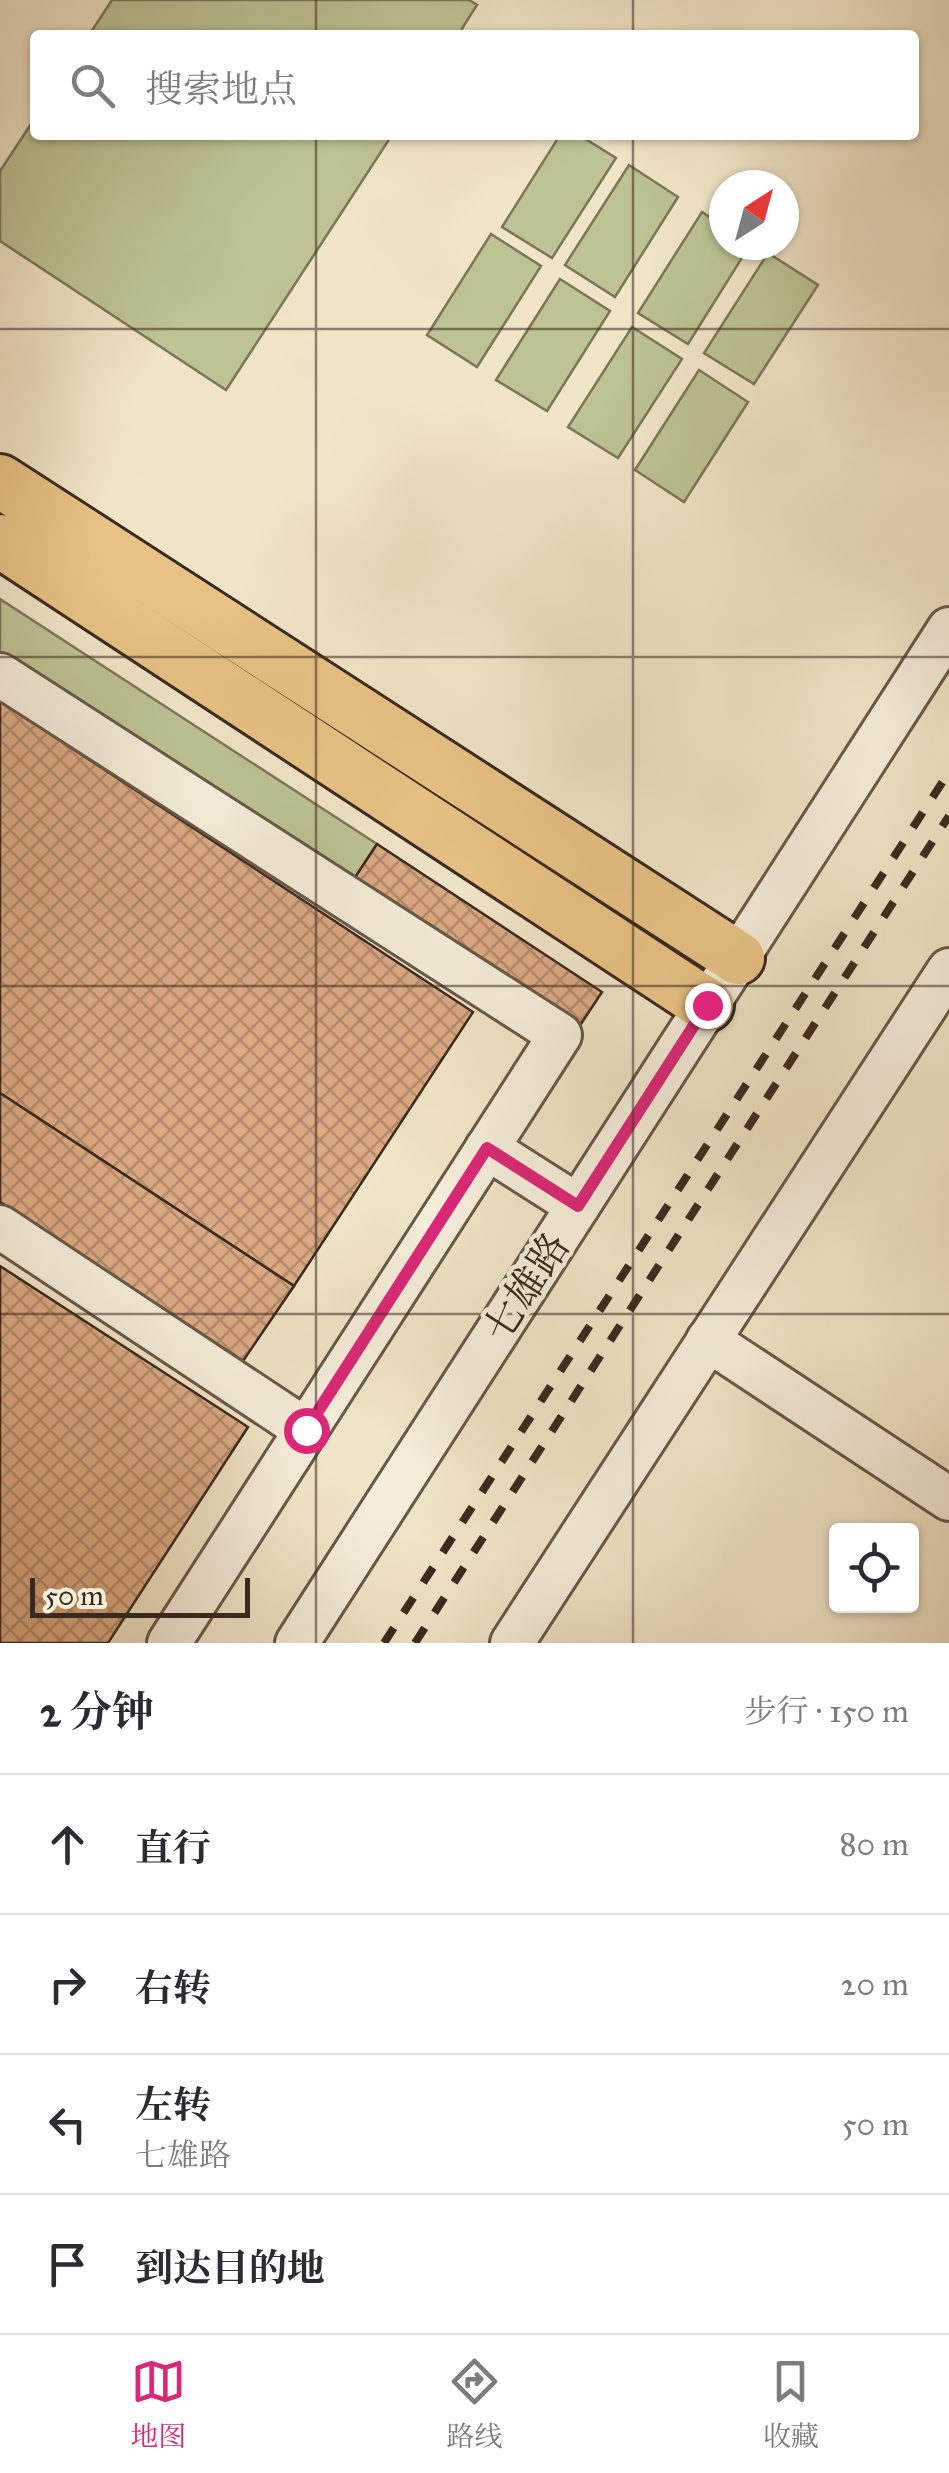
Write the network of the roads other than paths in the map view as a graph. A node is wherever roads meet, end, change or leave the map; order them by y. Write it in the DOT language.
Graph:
graph roads {
  1 [pos="0,480"];
  2 [pos="0,541"];
  3 [pos="949,629"];
  4 [pos="0,676"];
  5 [pos="738,958"];
  6 [pos="949,970"];
  7 [pos="707,1005"];
  8 [pos="487,1148"];
  9 [pos="578,1206"];
  10 [pos="0,1227"];
  11 [pos="708,1340"];
  12 [pos="306,1430"];
  13 [pos="949,1499"];
  14 [pos="169,1643"];
  15 [pos="297,1643"];
  16 [pos="512,1643"];
  1 -- 5 [label="main road"];
  2 -- 7 [label="main road"];
  3 -- 5 [label="street, 七雄路"];
  4 -- 8 [label="street"];
  5 -- 7 [label="street, 七雄路"];
  6 -- 11 [label="street"];
  7 -- 9 [label="street, 七雄路"];
  8 -- 9 [label="street"];
  8 -- 12 [label="street"];
  9 -- 15 [label="street, 七雄路"];
  10 -- 12 [label="street"];
  11 -- 13 [label="street"];
  11 -- 16 [label="street"];
  12 -- 14 [label="street"];
}
